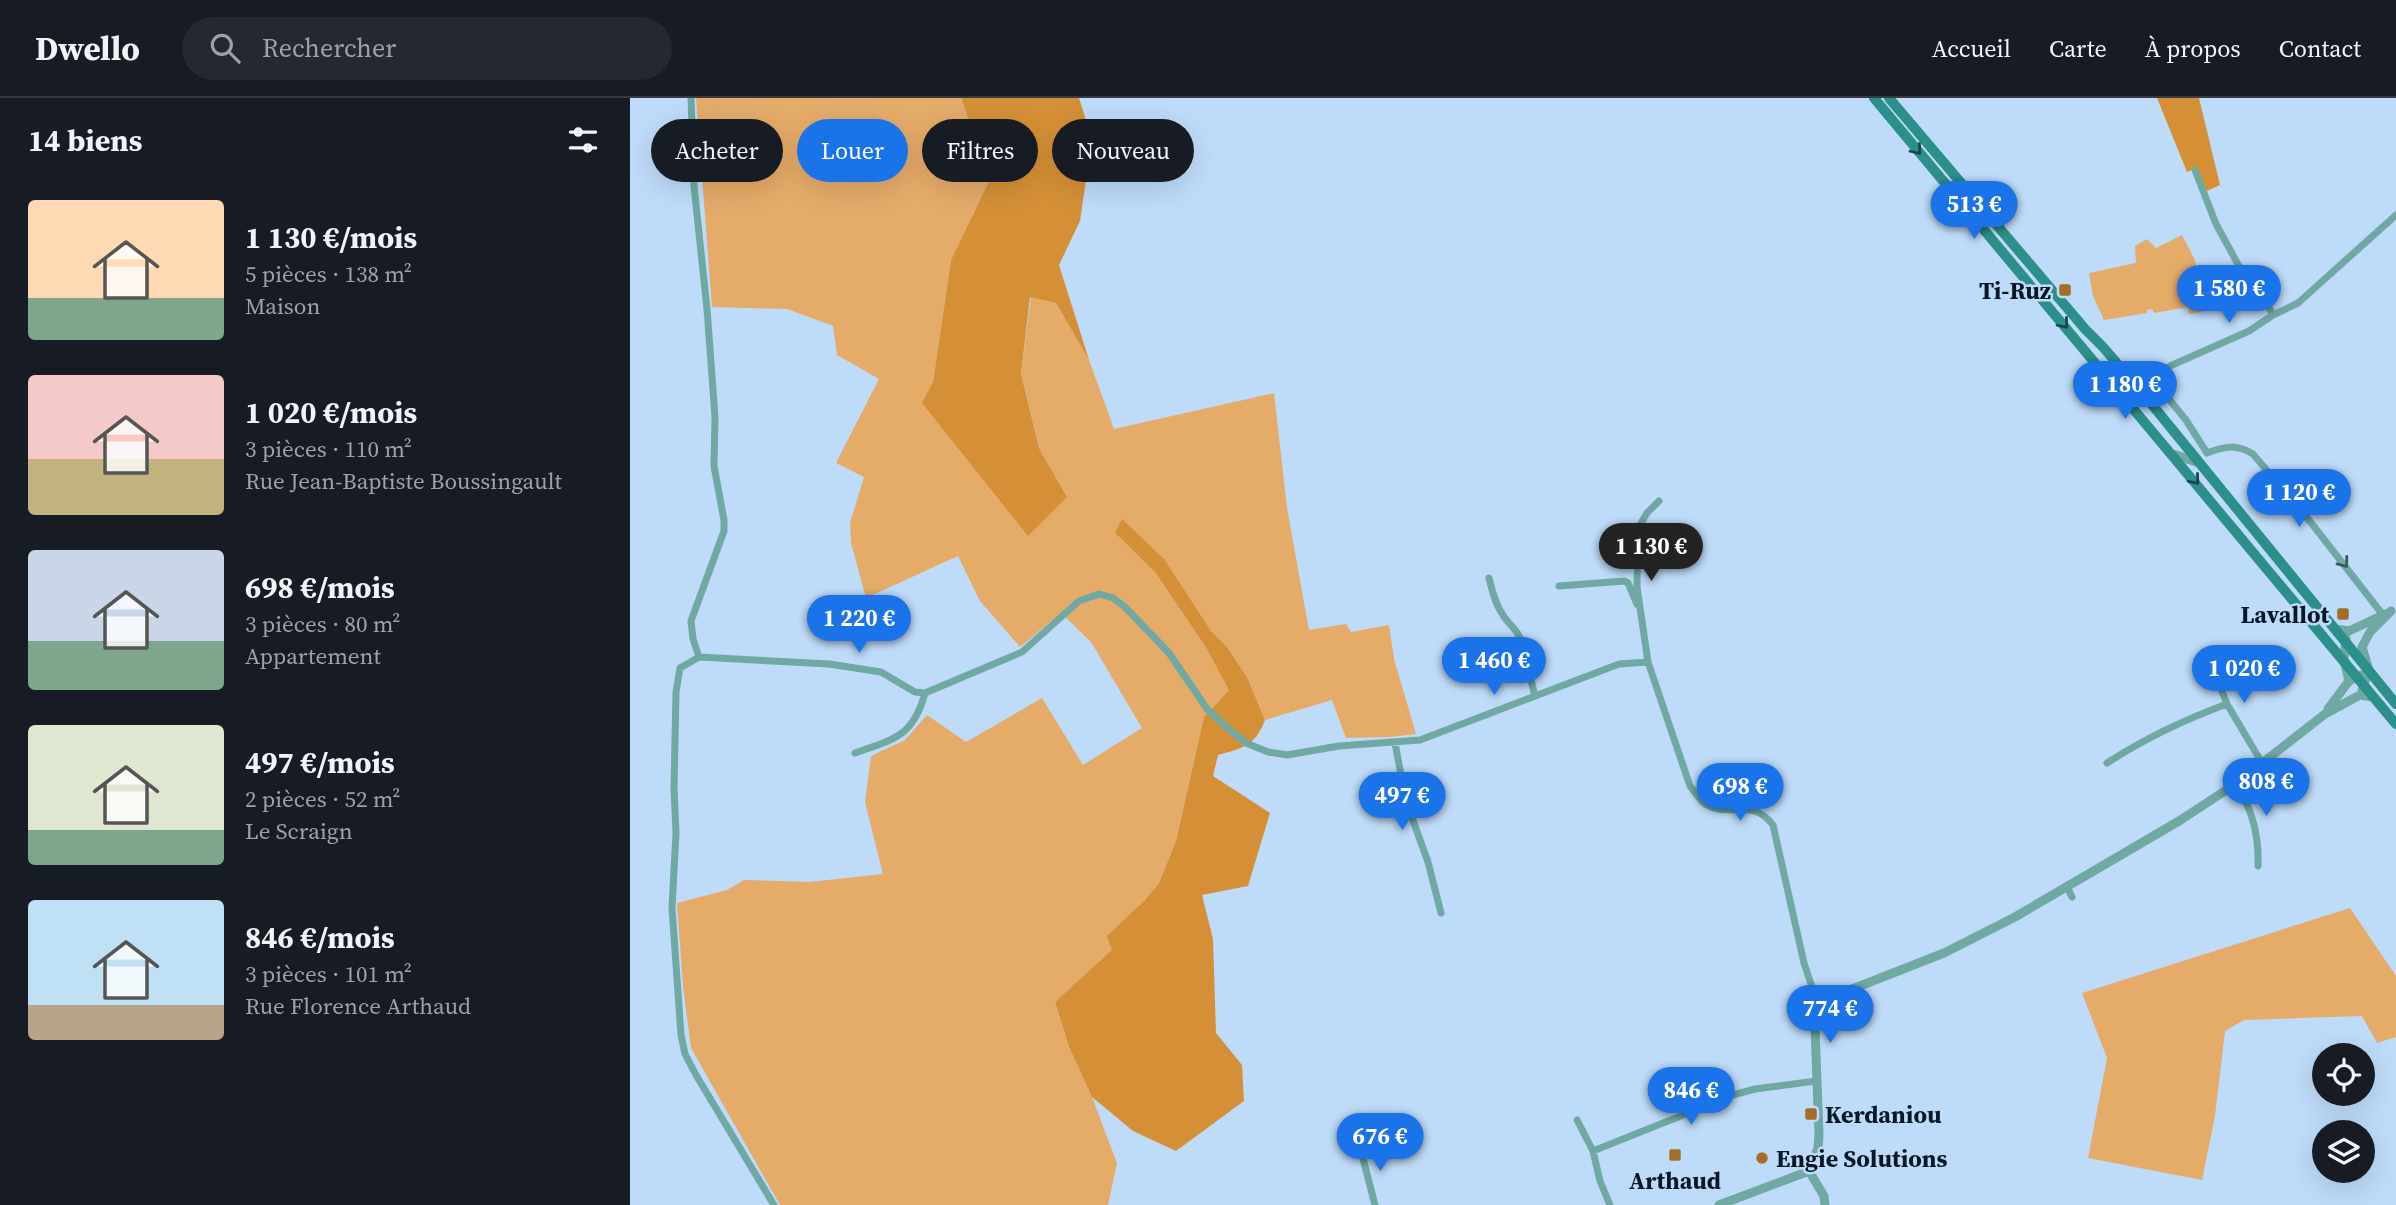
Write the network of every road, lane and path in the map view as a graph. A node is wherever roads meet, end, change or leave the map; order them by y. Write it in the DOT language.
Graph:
graph roads {
  1 [pos="691,98"];
  2 [pos="1874,98"];
  3 [pos="1889,98"];
  4 [pos="2195,170"];
  5 [pos="2396,215"];
  6 [pos="2273,315"];
  7 [pos="2176,407"];
  8 [pos="2161,416"];
  9 [pos="2207,453"];
  10 [pos="2173,454"];
  11 [pos="2199,463"];
  12 [pos="1659,501"];
  13 [pos="1489,578"];
  14 [pos="1559,586"];
  15 [pos="1641,611"];
  16 [pos="2390,611"];
  17 [pos="2335,630"];
  18 [pos="2349,631"];
  19 [pos="2344,642"];
  20 [pos="2208,656"];
  21 [pos="699,657"];
  22 [pos="2344,660"];
  23 [pos="1648,662"];
  24 [pos="2369,670"];
  25 [pos="2357,684"];
  26 [pos="925,693"];
  27 [pos="1535,696"];
  28 [pos="2227,704"];
  29 [pos="2396,705"];
  30 [pos="2325,713"];
  31 [pos="2396,723"];
  32 [pos="1395,743"];
  33 [pos="855,753"];
  34 [pos="2107,763"];
  35 [pos="2262,763"];
  36 [pos="2234,785"];
  37 [pos="2258,866"];
  38 [pos="2067,887"];
  39 [pos="2072,897"];
  40 [pos="1441,913"];
  41 [pos="1826,1002"];
  42 [pos="1816,1081"];
  43 [pos="1577,1120"];
  44 [pos="1360,1147"];
  45 [pos="1593,1150"];
  46 [pos="1809,1171"];
  47 [pos="774,1205"];
  48 [pos="1375,1205"];
  49 [pos="1610,1205"];
  50 [pos="1719,1205"];
  51 [pos="1825,1205"];
  1 -- 21 [label="street"];
  2 -- 10 [label="main road, one-way"];
  3 -- 8 [label="main road"];
  4 -- 6 [label="street"];
  5 -- 6 [label="street"];
  6 -- 7 [label="street"];
  7 -- 8 [label="street"];
  7 -- 9 [label="street"];
  8 -- 11 [label="main road"];
  9 -- 11 [label="street"];
  9 -- 16 [label="street, one-way"];
  10 -- 11 [label="street"];
  10 -- 22 [label="main road, one-way"];
  11 -- 17 [label="main road"];
  12 -- 15 [label="street"];
  13 -- 27 [label="street"];
  14 -- 15 [label="street"];
  15 -- 23 [label="street"];
  16 -- 18 [label="street"];
  16 -- 24 [label="street"];
  17 -- 18 [label="street"];
  17 -- 19 [label="main road"];
  18 -- 19 [label="street"];
  19 -- 22 [label="street"];
  19 -- 24 [label="main road"];
  20 -- 28 [label="street"];
  21 -- 26 [label="street"];
  21 -- 47 [label="street"];
  22 -- 25 [label="main road"];
  23 -- 27 [label="street"];
  23 -- 41 [label="street"];
  24 -- 25 [label="street"];
  24 -- 29 [label="main road"];
  25 -- 30 [label="street"];
  25 -- 30 [label="street"];
  25 -- 31 [label="main road"];
  26 -- 32 [label="street"];
  26 -- 33 [label="street"];
  27 -- 32 [label="street"];
  28 -- 34 [label="street"];
  28 -- 35 [label="street"];
  30 -- 35 [label="street"];
  32 -- 40 [label="street"];
  35 -- 36 [label="street"];
  36 -- 37 [label="street"];
  36 -- 38 [label="street"];
  38 -- 39 [label="street"];
  38 -- 41 [label="street"];
  41 -- 42 [label="street"];
  42 -- 45 [label="street"];
  42 -- 46 [label="street"];
  43 -- 45 [label="street"];
  44 -- 48 [label="street"];
  45 -- 49 [label="street"];
  46 -- 50 [label="street"];
  46 -- 51 [label="street"];
}
